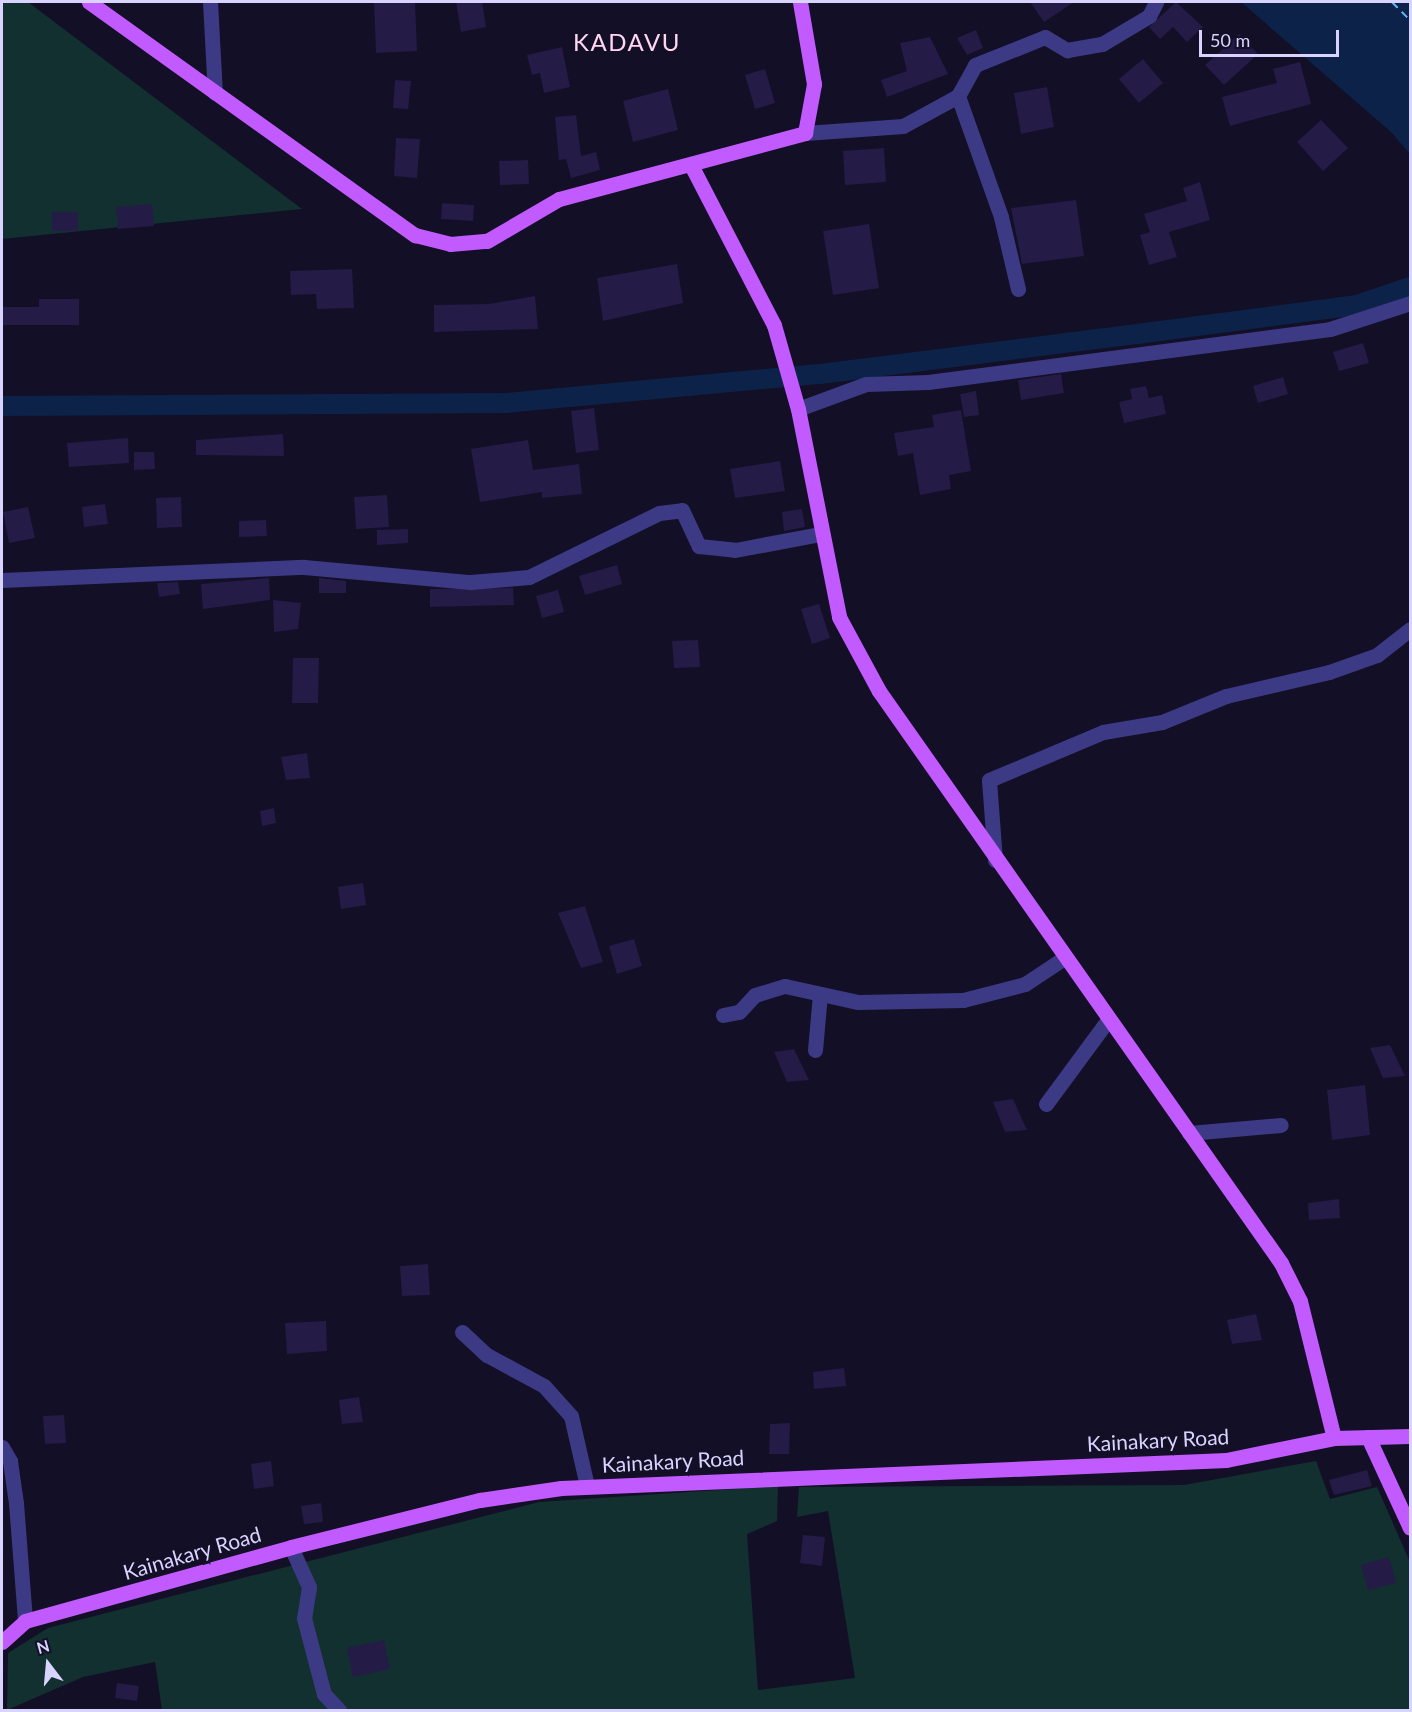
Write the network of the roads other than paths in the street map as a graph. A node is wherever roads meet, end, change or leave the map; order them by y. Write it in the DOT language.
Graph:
graph roads {
  1 [pos="89,2"];
  2 [pos="210,2"];
  3 [pos="800,2"];
  4 [pos="1156,2"];
  5 [pos="215,93"];
  6 [pos="958,96"];
  7 [pos="805,133"];
  8 [pos="691,165"];
  9 [pos="1018,289"];
  10 [pos="1410,303"];
  11 [pos="796,402"];
  12 [pos="820,534"];
  13 [pos="2,580"];
  14 [pos="1410,628"];
  15 [pos="995,860"];
  16 [pos="1064,958"];
  17 [pos="820,994"];
  18 [pos="723,1015"];
  19 [pos="1108,1020"];
  20 [pos="815,1050"];
  21 [pos="1046,1104"];
  22 [pos="1281,1125"];
  23 [pos="1189,1133"];
  24 [pos="462,1332"];
  25 [pos="1410,1436"];
  26 [pos="1368,1437"];
  27 [pos="1334,1438"];
  28 [pos="2,1447"];
  29 [pos="586,1486"];
  30 [pos="1410,1528"];
  31 [pos="291,1547"];
  32 [pos="25,1621"];
  33 [pos="2,1642"];
  34 [pos="339,1710"];
  1 -- 5 [label="main road"];
  2 -- 5 [label="street"];
  3 -- 7 [label="main road"];
  4 -- 6 [label="street"];
  5 -- 8 [label="main road"];
  6 -- 7 [label="street"];
  6 -- 9 [label="street"];
  7 -- 8 [label="main road"];
  8 -- 11 [label="main road"];
  10 -- 11 [label="street"];
  11 -- 12 [label="main road"];
  12 -- 13 [label="street"];
  12 -- 15 [label="main road"];
  14 -- 15 [label="street"];
  15 -- 16 [label="main road"];
  16 -- 17 [label="street"];
  16 -- 19 [label="main road"];
  17 -- 18 [label="street"];
  17 -- 20 [label="street"];
  19 -- 21 [label="street"];
  19 -- 23 [label="main road"];
  22 -- 23 [label="street"];
  23 -- 27 [label="main road"];
  24 -- 29 [label="street"];
  25 -- 26 [label="main road, Kainakary Road"];
  26 -- 27 [label="main road, Kainakary Road"];
  26 -- 30 [label="main road"];
  27 -- 29 [label="main road, Kainakary Road"];
  28 -- 32 [label="street"];
  29 -- 31 [label="main road, Kainakary Road"];
  31 -- 32 [label="main road, Kainakary Road"];
  31 -- 34 [label="street"];
  32 -- 33 [label="main road, Kainakary Road"];
}
